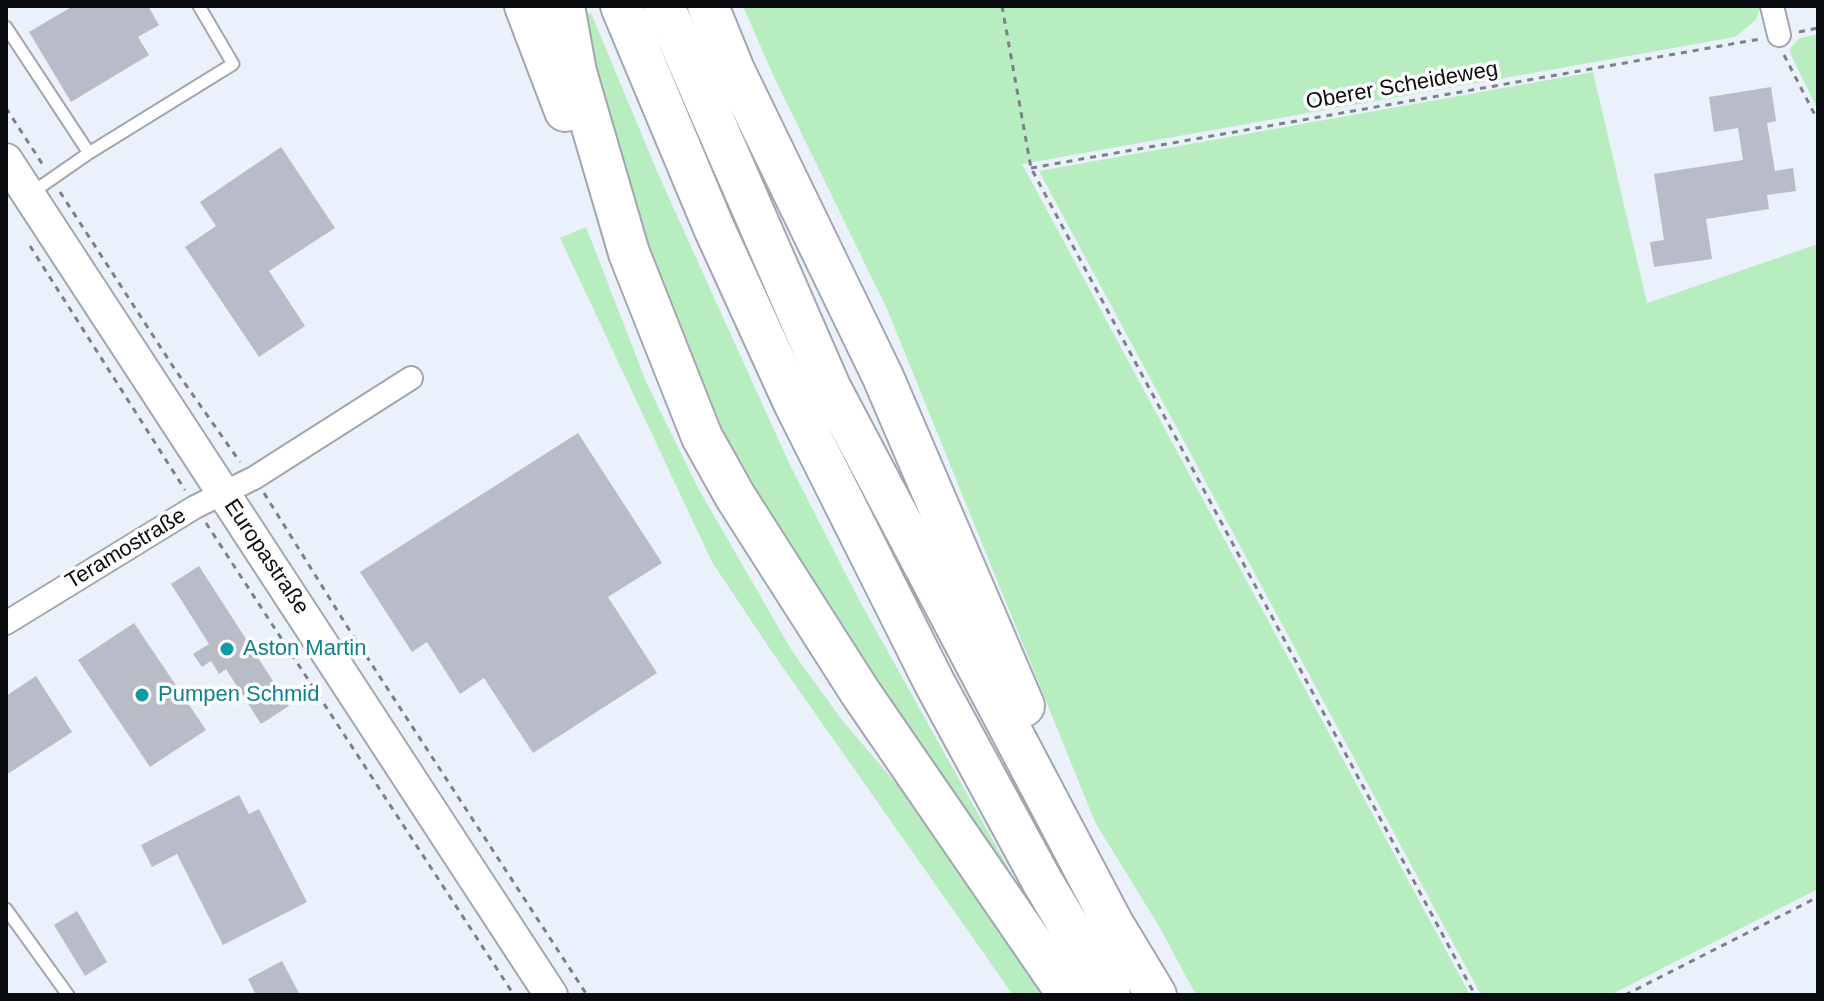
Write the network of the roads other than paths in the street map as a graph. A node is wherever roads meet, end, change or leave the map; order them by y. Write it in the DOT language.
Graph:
graph roads {
  1 [pos="199,6"];
  2 [pos="525,6"];
  3 [pos="564,6"];
  4 [pos="621,6"];
  5 [pos="664,6"];
  6 [pos="1772,6"];
  7 [pos="709,7"];
  8 [pos="6,27"];
  9 [pos="1779,35"];
  10 [pos="89,153"];
  11 [pos="6,160"];
  12 [pos="41,187"];
  13 [pos="629,253"];
  14 [pos="411,378"];
  15 [pos="209,500"];
  16 [pos="6,623"];
  17 [pos="6,909"];
  18 [pos="1112,922"];
  19 [pos="68,995"];
  20 [pos="551,995"];
  21 [pos="1068,995"];
  22 [pos="1110,995"];
  23 [pos="1156,995"];
  1 -- 10 [label="lane"];
  2 -- 13 [label="highway"];
  3 -- 13 [label="highway"];
  4 -- 22 [label="highway"];
  5 -- 18 [label="highway"];
  6 -- 9 [label="street"];
  7 -- 18 [label="highway"];
  8 -- 10 [label="lane"];
  10 -- 12 [label="lane"];
  11 -- 12 [label="main road, Europastraße"];
  12 -- 15 [label="main road, Europastraße"];
  13 -- 21 [label="highway"];
  14 -- 15 [label="street, Teramostraße"];
  15 -- 16 [label="street, Teramostraße"];
  15 -- 20 [label="main road, Europastraße"];
  17 -- 19 [label="lane"];
  18 -- 23 [label="highway"];
}
